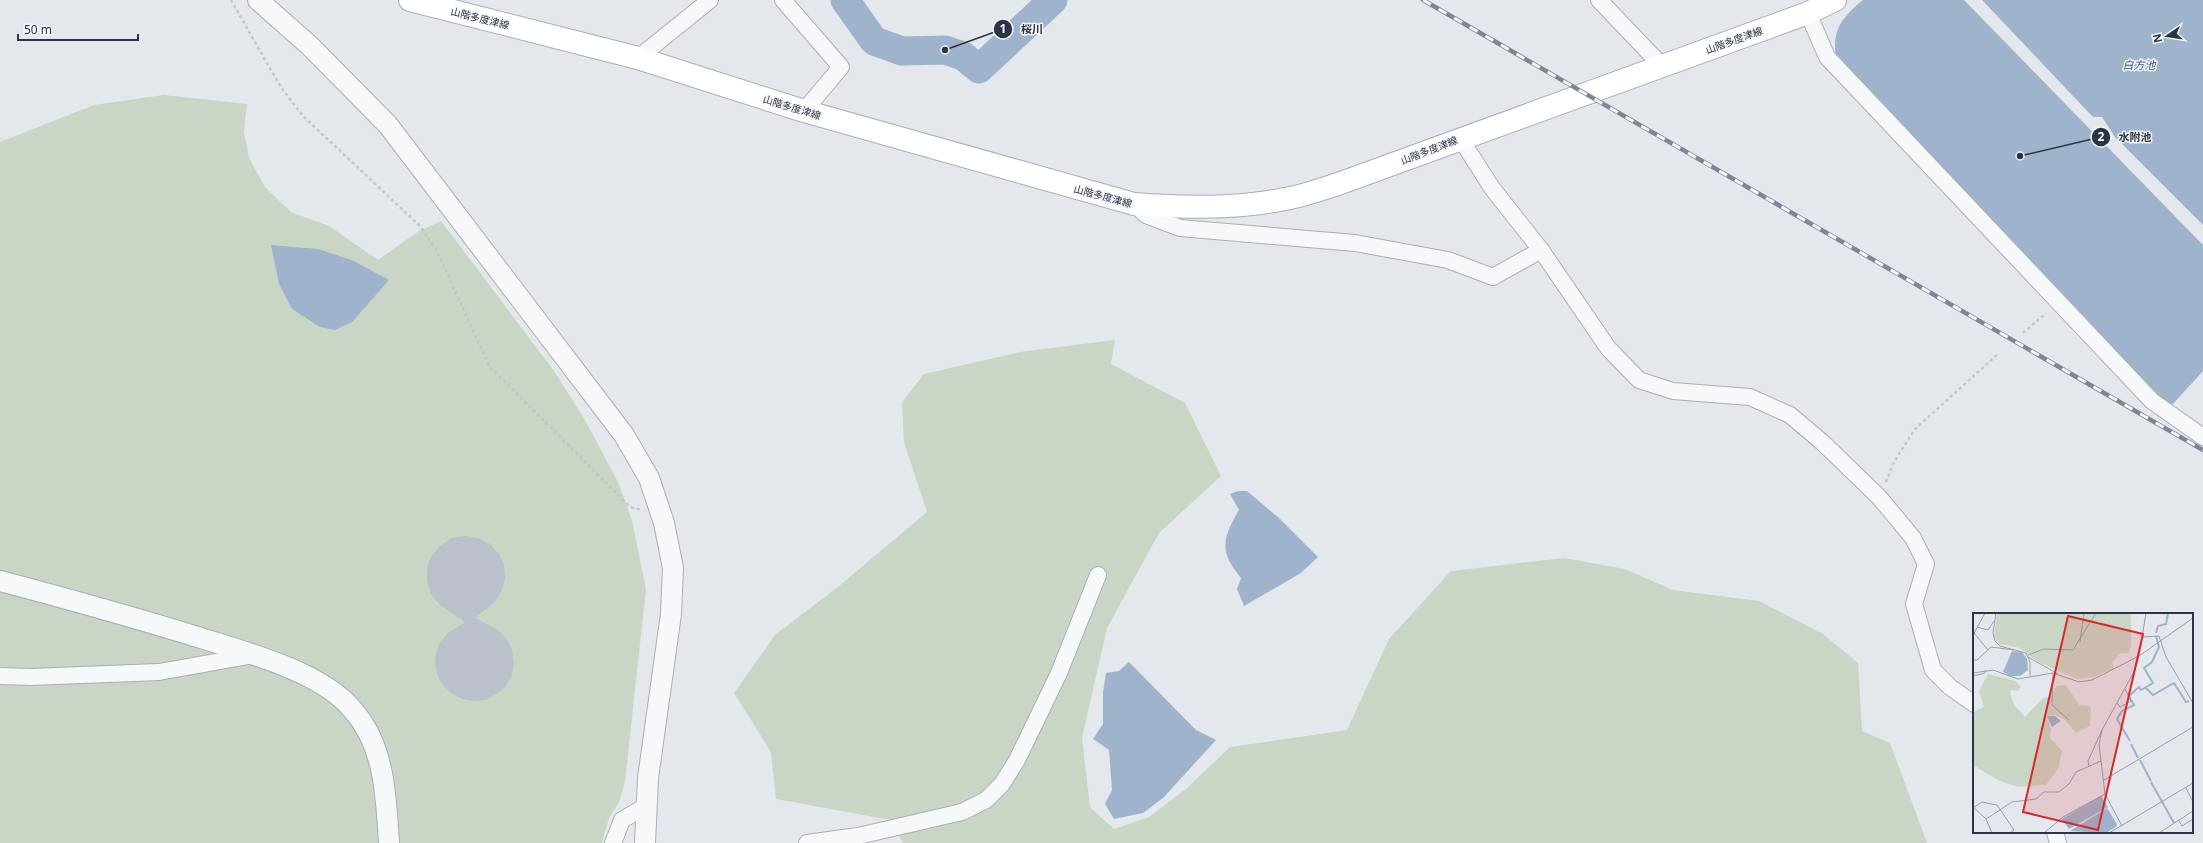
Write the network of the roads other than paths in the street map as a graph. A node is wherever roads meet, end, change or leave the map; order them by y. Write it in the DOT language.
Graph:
graph roads {
  1 [pos="258,0"];
  2 [pos="410,0"];
  3 [pos="710,0"];
  4 [pos="782,0"];
  5 [pos="1599,0"];
  6 [pos="1835,0"];
  7 [pos="1808,13"];
  8 [pos="638,58"];
  9 [pos="1662,66"];
  10 [pos="804,111"];
  11 [pos="1460,138"];
  12 [pos="1134,204"];
  13 [pos="1541,250"];
  14 [pos="2203,437"];
  15 [pos="1098,575"];
  16 [pos="0,581"];
  17 [pos="254,655"];
  18 [pos="0,676"];
  19 [pos="1973,703"];
  20 [pos="646,806"];
  21 [pos="2055,833"];
  22 [pos="389,843"];
  23 [pos="613,843"];
  24 [pos="645,843"];
  25 [pos="807,843"];
  26 [pos="2058,843"];
  1 -- 20 [label="street"];
  2 -- 8 [label="main road, 山階多度津線"];
  3 -- 8 [label="street"];
  4 -- 10 [label="street"];
  5 -- 9 [label="street"];
  6 -- 7 [label="main road, 山階多度津線"];
  7 -- 9 [label="main road, 山階多度津線"];
  7 -- 14 [label="street"];
  8 -- 10 [label="main road, 山階多度津線"];
  9 -- 11 [label="main road, 山階多度津線"];
  10 -- 12 [label="main road, 山階多度津線"];
  11 -- 12 [label="main road, 山階多度津線"];
  11 -- 13 [label="street"];
  12 -- 13 [label="street"];
  13 -- 19 [label="street"];
  15 -- 25 [label="street"];
  16 -- 17 [label="street"];
  17 -- 18 [label="street"];
  17 -- 22 [label="street"];
  20 -- 23 [label="street"];
  20 -- 24 [label="street"];
  21 -- 26 [label="street"];
}
